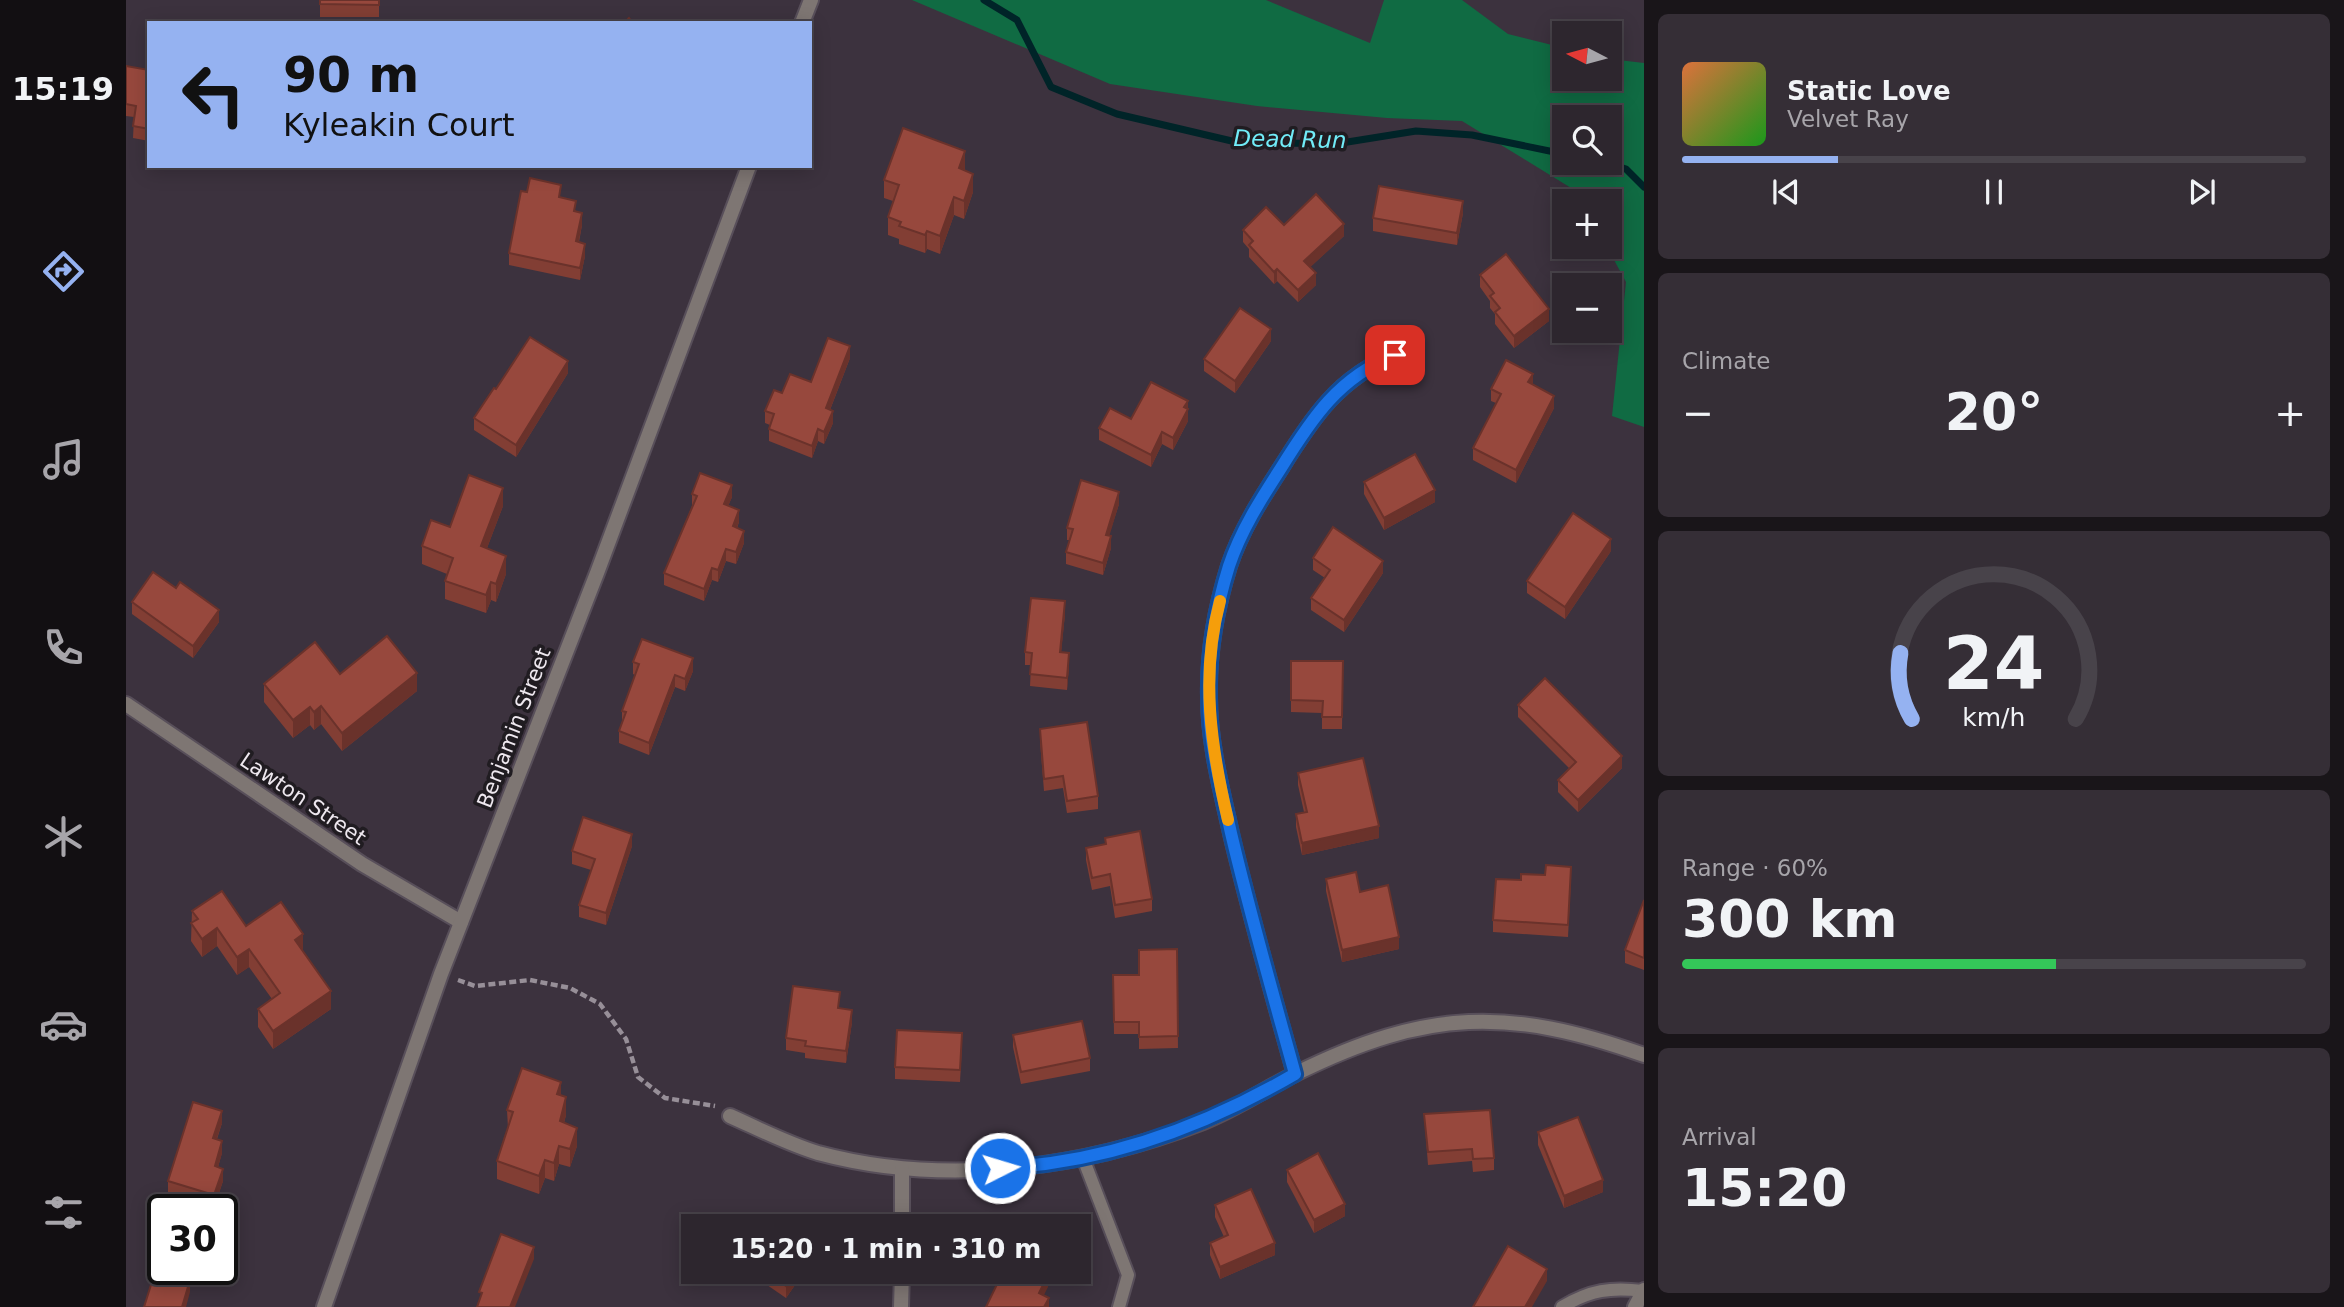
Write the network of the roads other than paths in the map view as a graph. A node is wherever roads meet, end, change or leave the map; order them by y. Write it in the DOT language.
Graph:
graph roads {
  1 [pos="811,0"];
  2 [pos="803,21"];
  3 [pos="748,168"];
  4 [pos="1395,355"];
  5 [pos="126,705"];
  6 [pos="461,922"];
  7 [pos="1644,1055"];
  8 [pos="1295,1074"];
  9 [pos="730,1116"];
  10 [pos="1083,1158"];
  11 [pos="902,1169"];
  12 [pos="902,1214"];
  13 [pos="902,1284"];
  14 [pos="1644,1290"];
  15 [pos="324,1307"];
  16 [pos="901,1307"];
  17 [pos="1119,1307"];
  18 [pos="1562,1307"];
  19 [pos="1635,1307"];
  1 -- 2 [label="street"];
  3 -- 6 [label="street, Benjamin Street"];
  4 -- 8 [label="street"];
  5 -- 6 [label="street, Lawton Street"];
  6 -- 15 [label="street, Benjamin Street"];
  7 -- 8 [label="street"];
  8 -- 10 [label="street"];
  9 -- 11 [label="street"];
  10 -- 11 [label="street"];
  10 -- 17 [label="lane"];
  11 -- 12 [label="street"];
  13 -- 16 [label="street"];
  14 -- 18 [label="lane"];
  14 -- 19 [label="street"];
}
